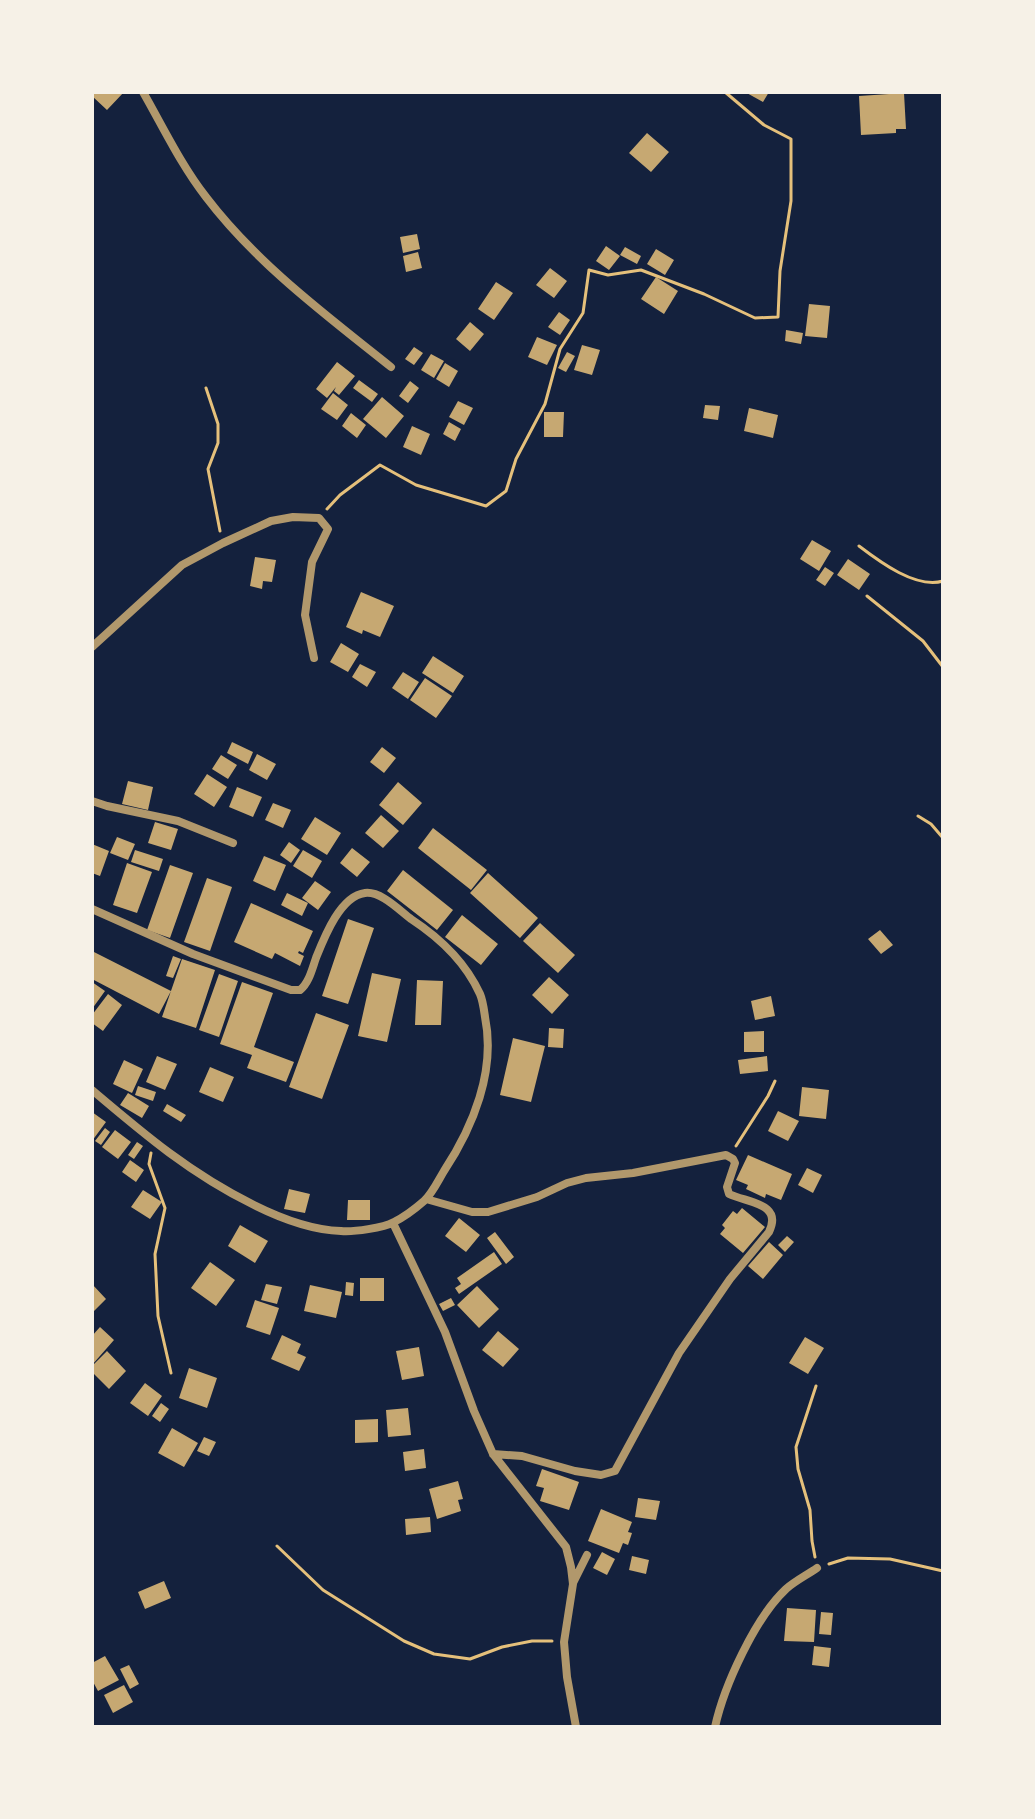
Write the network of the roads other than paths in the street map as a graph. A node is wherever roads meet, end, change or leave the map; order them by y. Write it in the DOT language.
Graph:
graph roads {
  1 [pos="143,92"];
  2 [pos="391,367"];
  3 [pos="92,647"];
  4 [pos="314,658"];
  5 [pos="92,801"];
  6 [pos="233,843"];
  7 [pos="92,909"];
  8 [pos="92,1090"];
  9 [pos="426,1199"];
  10 [pos="393,1223"];
  11 [pos="493,1454"];
  12 [pos="587,1555"];
  13 [pos="817,1568"];
  14 [pos="573,1584"];
  15 [pos="576,1727"];
  16 [pos="715,1727"];
  1 -- 2 [label="street"];
  3 -- 4 [label="street"];
  5 -- 6 [label="street"];
  7 -- 9 [label="street"];
  8 -- 10 [label="street"];
  9 -- 10 [label="street"];
  9 -- 11 [label="street"];
  10 -- 11 [label="street"];
  11 -- 14 [label="street"];
  12 -- 14 [label="street"];
  13 -- 16 [label="street"];
  14 -- 15 [label="street"];
}
